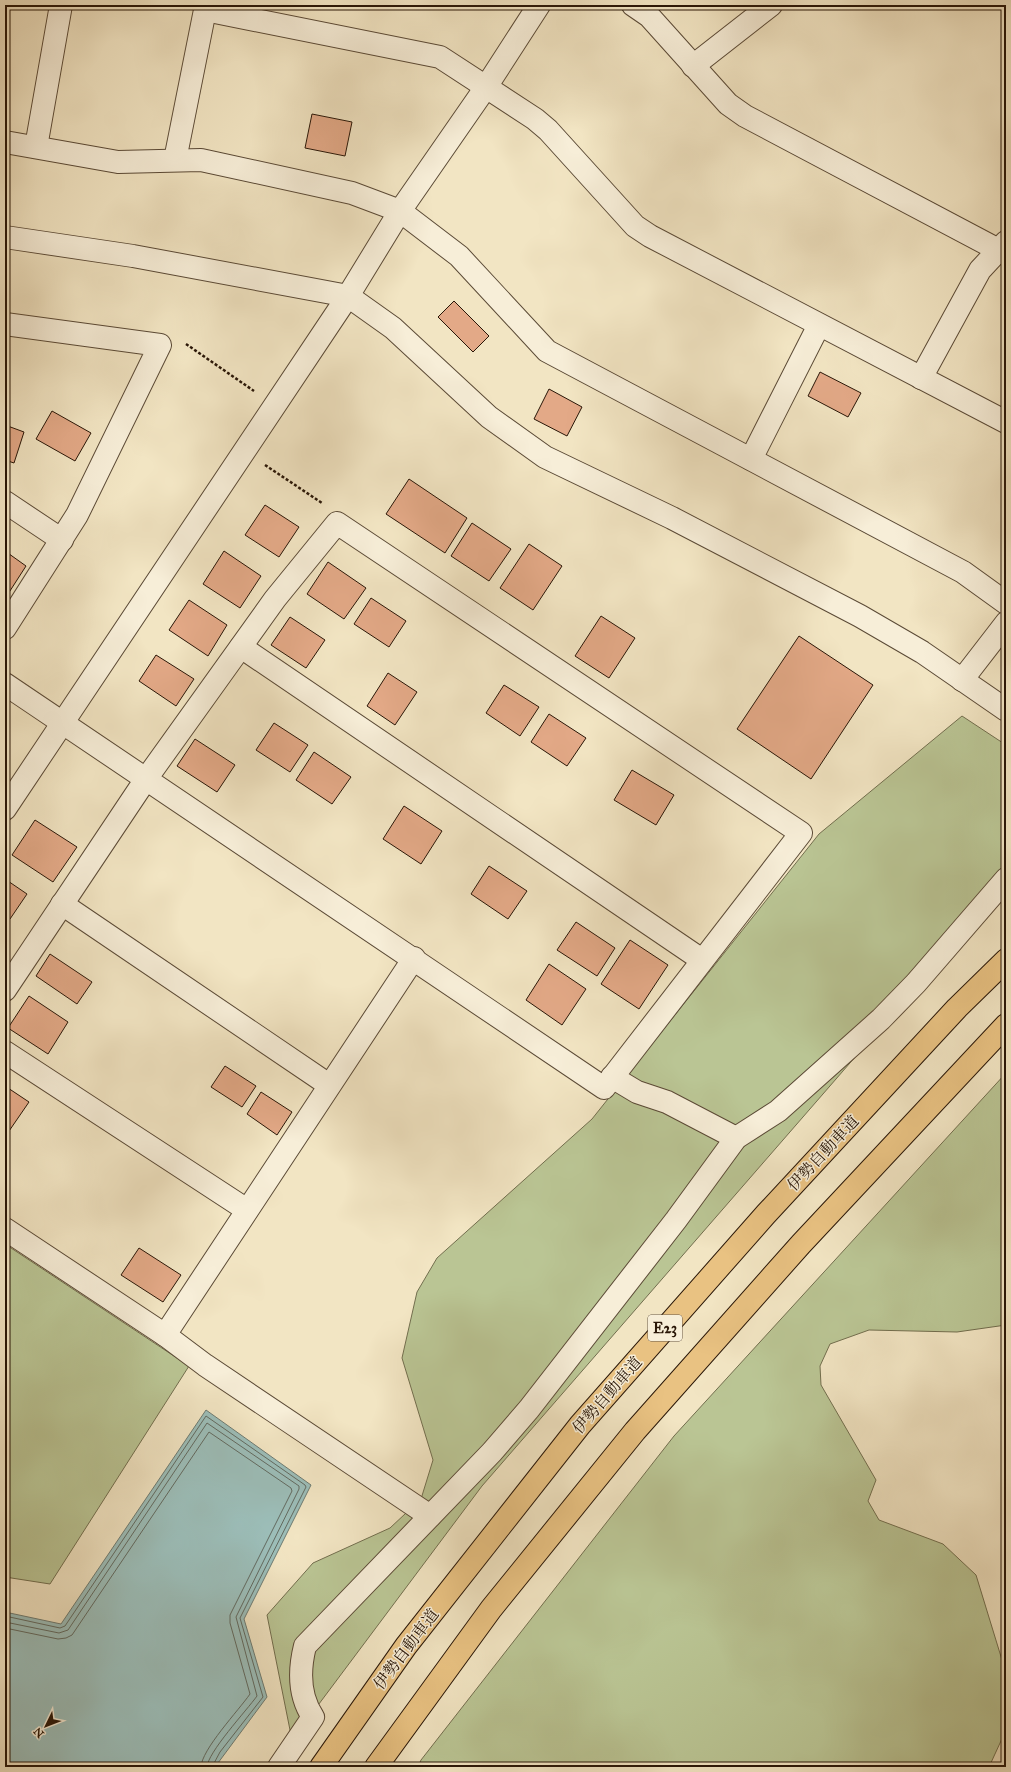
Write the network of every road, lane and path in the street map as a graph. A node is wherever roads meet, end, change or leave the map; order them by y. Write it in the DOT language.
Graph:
graph roads {
  1 [pos="61,5"];
  2 [pos="539,5"];
  3 [pos="633,5"];
  4 [pos="770,5"];
  5 [pos="205,7"];
  6 [pos="693,66"];
  7 [pos="486,87"];
  8 [pos="5,142"];
  9 [pos="36,147"];
  10 [pos="176,160"];
  11 [pos="400,211"];
  12 [pos="5,237"];
  13 [pos="1004,249"];
  14 [pos="348,296"];
  15 [pos="5,324"];
  16 [pos="819,325"];
  17 [pos="160,345"];
  18 [pos="921,378"];
  19 [pos="256,392"];
  20 [pos="1006,422"];
  21 [pos="751,459"];
  22 [pos="260,461"];
  23 [pos="5,502"];
  24 [pos="337,523"];
  25 [pos="62,540"];
  26 [pos="1006,603"];
  27 [pos="1006,623"];
  28 [pos="5,628"];
  29 [pos="241,646"];
  30 [pos="962,680"];
  31 [pos="5,684"];
  32 [pos="1006,710"];
  33 [pos="63,722"];
  34 [pos="146,779"];
  35 [pos="5,809"];
  36 [pos="1006,879"];
  37 [pos="62,904"];
  38 [pos="414,958"];
  39 [pos="702,960"];
  40 [pos="1006,960"];
  41 [pos="5,990"];
  42 [pos="1006,1025"];
  43 [pos="5,1052"];
  44 [pos="612,1077"];
  45 [pos="329,1085"];
  46 [pos="736,1138"];
  47 [pos="247,1210"];
  48 [pos="5,1229"];
  49 [pos="165,1335"];
  50 [pos="430,1516"];
  51 [pos="279,1767"];
  52 [pos="320,1767"];
  53 [pos="376,1767"];
  1 -- 9 [label="street"];
  2 -- 7 [label="street"];
  3 -- 6 [label="street"];
  4 -- 6 [label="street"];
  5 -- 7 [label="street"];
  5 -- 10 [label="street"];
  6 -- 13 [label="street"];
  7 -- 11 [label="street"];
  7 -- 16 [label="street"];
  8 -- 9 [label="street"];
  9 -- 10 [label="street"];
  10 -- 11 [label="street"];
  11 -- 14 [label="street"];
  11 -- 21 [label="street"];
  12 -- 14 [label="street"];
  13 -- 18 [label="street"];
  14 -- 30 [label="street"];
  14 -- 33 [label="street"];
  15 -- 17 [label="street"];
  16 -- 18 [label="street"];
  16 -- 21 [label="street"];
  17 -- 19 [label="path"];
  17 -- 25 [label="street"];
  18 -- 20 [label="street"];
  21 -- 26 [label="street"];
  22 -- 24 [label="path"];
  23 -- 25 [label="street"];
  24 -- 29 [label="street"];
  24 -- 39 [label="street"];
  25 -- 28 [label="street"];
  27 -- 30 [label="street"];
  29 -- 34 [label="street"];
  29 -- 39 [label="street"];
  30 -- 32 [label="street"];
  31 -- 33 [label="street"];
  33 -- 34 [label="street"];
  33 -- 35 [label="street"];
  34 -- 37 [label="street"];
  34 -- 38 [label="street"];
  36 -- 46 [label="street"];
  37 -- 41 [label="street"];
  37 -- 45 [label="street"];
  38 -- 44 [label="street"];
  38 -- 45 [label="street"];
  39 -- 44 [label="street"];
  40 -- 52 [label="highway, 伊勢自動車道 / E23"];
  42 -- 53 [label="highway"];
  43 -- 47 [label="street"];
  44 -- 46 [label="street"];
  45 -- 47 [label="street"];
  46 -- 50 [label="street"];
  47 -- 49 [label="street"];
  48 -- 49 [label="street"];
  49 -- 50 [label="street"];
  50 -- 51 [label="street"];
}
